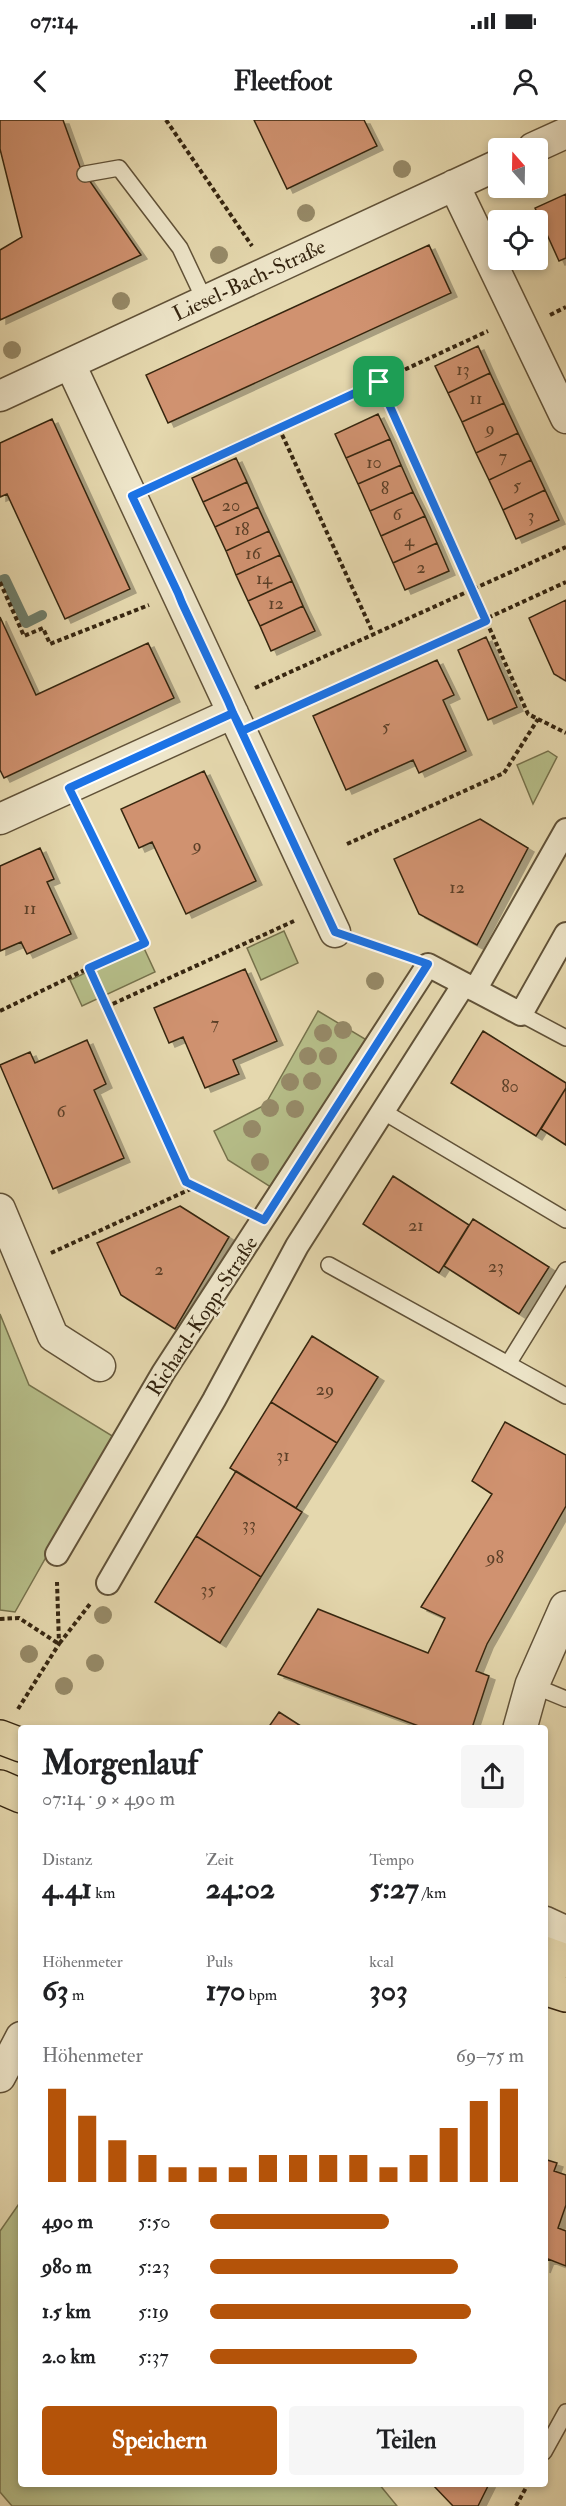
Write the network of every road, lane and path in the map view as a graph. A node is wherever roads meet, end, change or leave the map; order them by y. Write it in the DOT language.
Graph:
graph roads {
  1 [pos="166,120"];
  2 [pos="566,134"];
  3 [pos="548,142"];
  4 [pos="488,169"];
  5 [pos="85,174"];
  6 [pos="454,184"];
  7 [pos="269,271"];
  8 [pos="204,301"];
  9 [pos="517,317"];
  10 [pos="70,363"];
  11 [pos="379,382"];
  12 [pos="0,396"];
  13 [pos="566,418"];
  14 [pos="279,428"];
  15 [pos="132,496"];
  16 [pos="566,547"];
  17 [pos="0,582"];
  18 [pos="566,582"];
  19 [pos="473,591"];
  20 [pos="178,593"];
  21 [pos="486,621"];
  22 [pos="374,635"];
  23 [pos="273,680"];
  24 [pos="538,719"];
  25 [pos="238,722"];
  26 [pos="566,733"];
  27 [pos="69,788"];
  28 [pos="0,819"];
  29 [pos="566,830"];
  30 [pos="347,844"];
  31 [pos="330,920"];
  32 [pos="566,934"];
  33 [pos="428,964"];
  34 [pos="89,968"];
  35 [pos="469,987"];
  36 [pos="106,1007"];
  37 [pos="0,1011"];
  38 [pos="521,1014"];
  39 [pos="566,1038"];
  40 [pos="384,1112"];
  41 [pos="195,1187"];
  42 [pos="0,1209"];
  43 [pos="264,1220"];
  44 [pos="566,1220"];
  45 [pos="23,1265"];
  46 [pos="329,1265"];
  47 [pos="566,1270"];
  48 [pos="508,1364"];
  49 [pos="100,1366"];
  50 [pos="566,1396"];
  51 [pos="57,1554"];
  52 [pos="108,1583"];
  53 [pos="566,1608"];
  54 [pos="0,1619"];
  55 [pos="59,1644"];
  56 [pos="532,1685"];
  57 [pos="566,1699"];
  58 [pos="521,1725"];
  59 [pos="12,1732"];
  60 [pos="0,1787"];
  61 [pos="18,1795"];
  62 [pos="548,1925"];
  63 [pos="566,1933"];
  64 [pos="548,1954"];
  65 [pos="566,1961"];
  66 [pos="548,1989"];
  67 [pos="566,1995"];
  68 [pos="18,2043"];
  69 [pos="0,2077"];
  70 [pos="566,2412"];
  71 [pos="548,2445"];
  72 [pos="526,2487"];
  73 [pos="516,2506"];
  1 -- 7 [label="path"];
  2 -- 3 [label="street"];
  4 -- 6 [label="street, Liesel-Bach-Straße"];
  5 -- 8 [label="lane"];
  6 -- 7 [label="street, Liesel-Bach-Straße"];
  6 -- 9 [label="street"];
  7 -- 8 [label="street, Liesel-Bach-Straße"];
  8 -- 10 [label="street, Liesel-Bach-Straße"];
  9 -- 11 [label="path"];
  9 -- 13 [label="street"];
  10 -- 12 [label="street, Liesel-Bach-Straße"];
  10 -- 15 [label="street"];
  11 -- 14 [label="path"];
  11 -- 19 [label="path"];
  14 -- 15 [label="path"];
  14 -- 22 [label="path"];
  15 -- 20 [label="street"];
  16 -- 19 [label="path"];
  17 -- 20 [label="path"];
  18 -- 21 [label="path"];
  19 -- 21 [label="path"];
  19 -- 22 [label="path"];
  20 -- 25 [label="street"];
  21 -- 24 [label="path"];
  21 -- 25 [label="path"];
  22 -- 23 [label="path"];
  24 -- 26 [label="path"];
  24 -- 30 [label="path"];
  25 -- 27 [label="street"];
  25 -- 31 [label="street"];
  27 -- 28 [label="street"];
  27 -- 34 [label="path"];
  29 -- 35 [label="street, Richard-Kopp-Straße"];
  31 -- 33 [label="path"];
  31 -- 36 [label="path"];
  32 -- 38 [label="street"];
  33 -- 35 [label="street"];
  33 -- 43 [label="street, Richard-Kopp-Straße"];
  34 -- 36 [label="path"];
  34 -- 37 [label="path"];
  35 -- 38 [label="street"];
  35 -- 40 [label="street, Richard-Kopp-Straße"];
  36 -- 41 [label="path"];
  38 -- 39 [label="lane"];
  40 -- 44 [label="lane"];
  40 -- 52 [label="street, Richard-Kopp-Straße"];
  41 -- 43 [label="path"];
  41 -- 45 [label="path"];
  42 -- 45 [label="street"];
  43 -- 51 [label="street, Richard-Kopp-Straße"];
  45 -- 49 [label="street"];
  46 -- 48 [label="lane"];
  47 -- 48 [label="lane"];
  48 -- 50 [label="lane"];
  51 -- 55 [label="path"];
  52 -- 55 [label="path"];
  53 -- 56 [label="street"];
  54 -- 55 [label="path"];
  55 -- 59 [label="path"];
  56 -- 57 [label="lane"];
  56 -- 58 [label="street"];
  60 -- 61 [label="main road"];
  62 -- 63 [label="street"];
  64 -- 65 [label="main road"];
  66 -- 67 [label="main road"];
  68 -- 69 [label="street"];
  70 -- 71 [label="lane"];
  72 -- 73 [label="path"];
}
